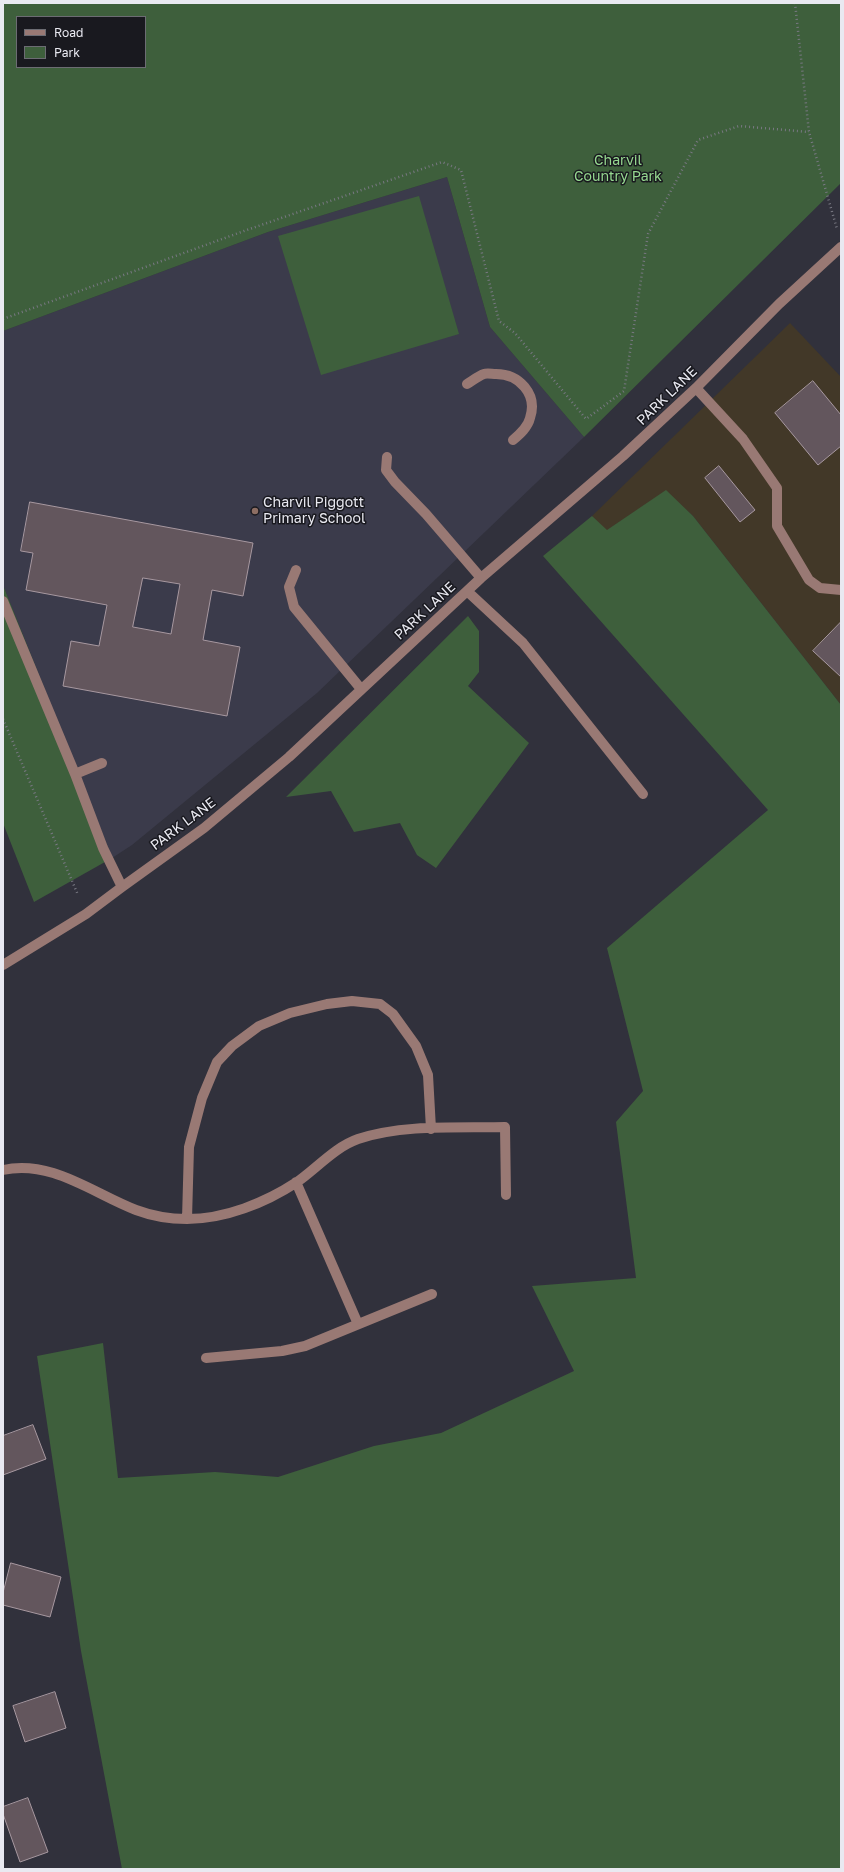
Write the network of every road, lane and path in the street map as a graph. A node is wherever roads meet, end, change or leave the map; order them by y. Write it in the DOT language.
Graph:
graph roads {
  1 [pos="795,3"];
  2 [pos="809,132"];
  3 [pos="837,230"];
  4 [pos="841,246"];
  5 [pos="3,319"];
  6 [pos="467,384"];
  7 [pos="696,388"];
  8 [pos="513,440"];
  9 [pos="387,457"];
  10 [pos="296,570"];
  11 [pos="481,578"];
  12 [pos="841,590"];
  13 [pos="468,591"];
  14 [pos="3,601"];
  15 [pos="362,689"];
  16 [pos="3,719"];
  17 [pos="102,763"];
  18 [pos="75,774"];
  19 [pos="643,794"];
  20 [pos="122,888"];
  21 [pos="86,914"];
  22 [pos="3,965"];
  23 [pos="431,1129"];
  24 [pos="3,1170"];
  25 [pos="296,1182"];
  26 [pos="506,1195"];
  27 [pos="187,1219"];
  28 [pos="432,1294"];
  29 [pos="358,1324"];
  30 [pos="206,1358"];
  1 -- 2 [label="path"];
  2 -- 3 [label="path"];
  2 -- 5 [label="path"];
  4 -- 7 [label="street, PARK LANE"];
  6 -- 8 [label="street"];
  7 -- 11 [label="street, PARK LANE"];
  7 -- 12 [label="street"];
  9 -- 11 [label="street"];
  10 -- 15 [label="street"];
  11 -- 13 [label="street, PARK LANE"];
  13 -- 15 [label="street, PARK LANE"];
  13 -- 19 [label="street"];
  14 -- 18 [label="street"];
  15 -- 20 [label="street, PARK LANE"];
  16 -- 21 [label="path"];
  17 -- 18 [label="street"];
  18 -- 20 [label="street"];
  20 -- 21 [label="street, PARK LANE"];
  21 -- 22 [label="street, PARK LANE"];
  23 -- 25 [label="street"];
  23 -- 26 [label="street"];
  23 -- 27 [label="street"];
  24 -- 27 [label="street"];
  25 -- 27 [label="street"];
  25 -- 29 [label="street"];
  28 -- 29 [label="street"];
  29 -- 30 [label="street"];
}
